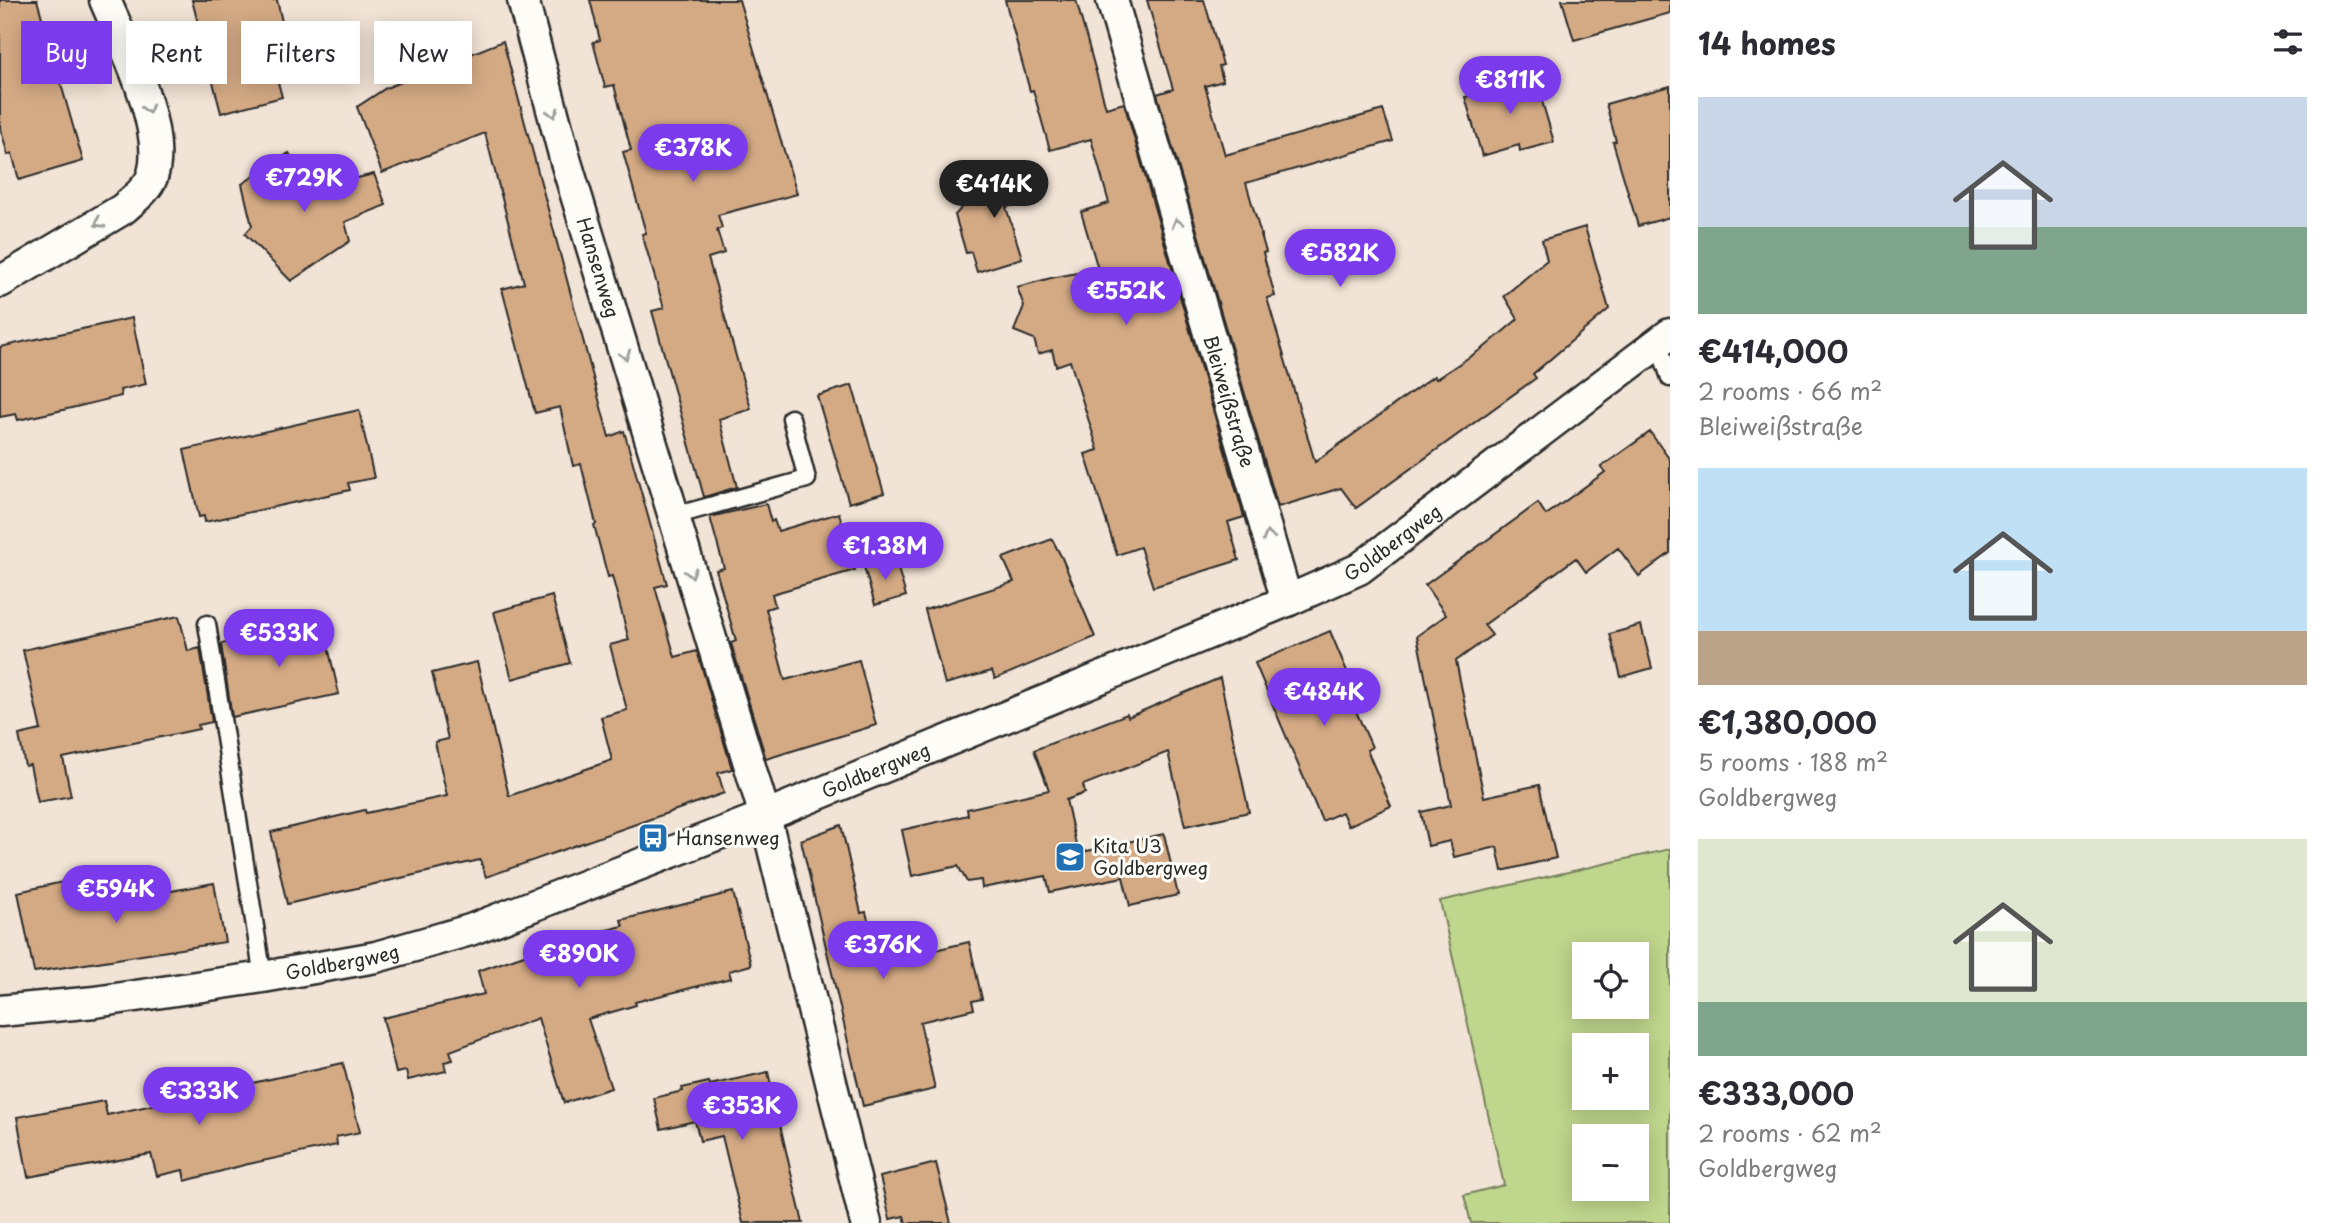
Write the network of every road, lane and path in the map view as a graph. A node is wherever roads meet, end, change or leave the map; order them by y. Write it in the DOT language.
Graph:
graph roads {
  1 [pos="106,0"];
  2 [pos="523,0"];
  3 [pos="1112,0"];
  4 [pos="0,282"];
  5 [pos="1664,339"];
  6 [pos="1670,378"];
  7 [pos="791,418"];
  8 [pos="674,516"];
  9 [pos="1287,601"];
  10 [pos="207,624"];
  11 [pos="765,816"];
  12 [pos="263,977"];
  13 [pos="0,1011"];
  14 [pos="866,1223"];
  1 -- 4 [label="street, one-way"];
  2 -- 8 [label="street, Hansenweg, one-way"];
  9 -- 3 [label="street, Bleiweißstraße, one-way"];
  5 -- 6 [label="lane"];
  5 -- 9 [label="street, Goldbergweg"];
  7 -- 8 [label="lane"];
  8 -- 11 [label="street, Hansenweg, one-way"];
  9 -- 11 [label="street, Goldbergweg"];
  10 -- 12 [label="lane"];
  11 -- 12 [label="street, Goldbergweg"];
  11 -- 14 [label="street, Hansenweg"];
  12 -- 13 [label="street, Goldbergweg"];
}
